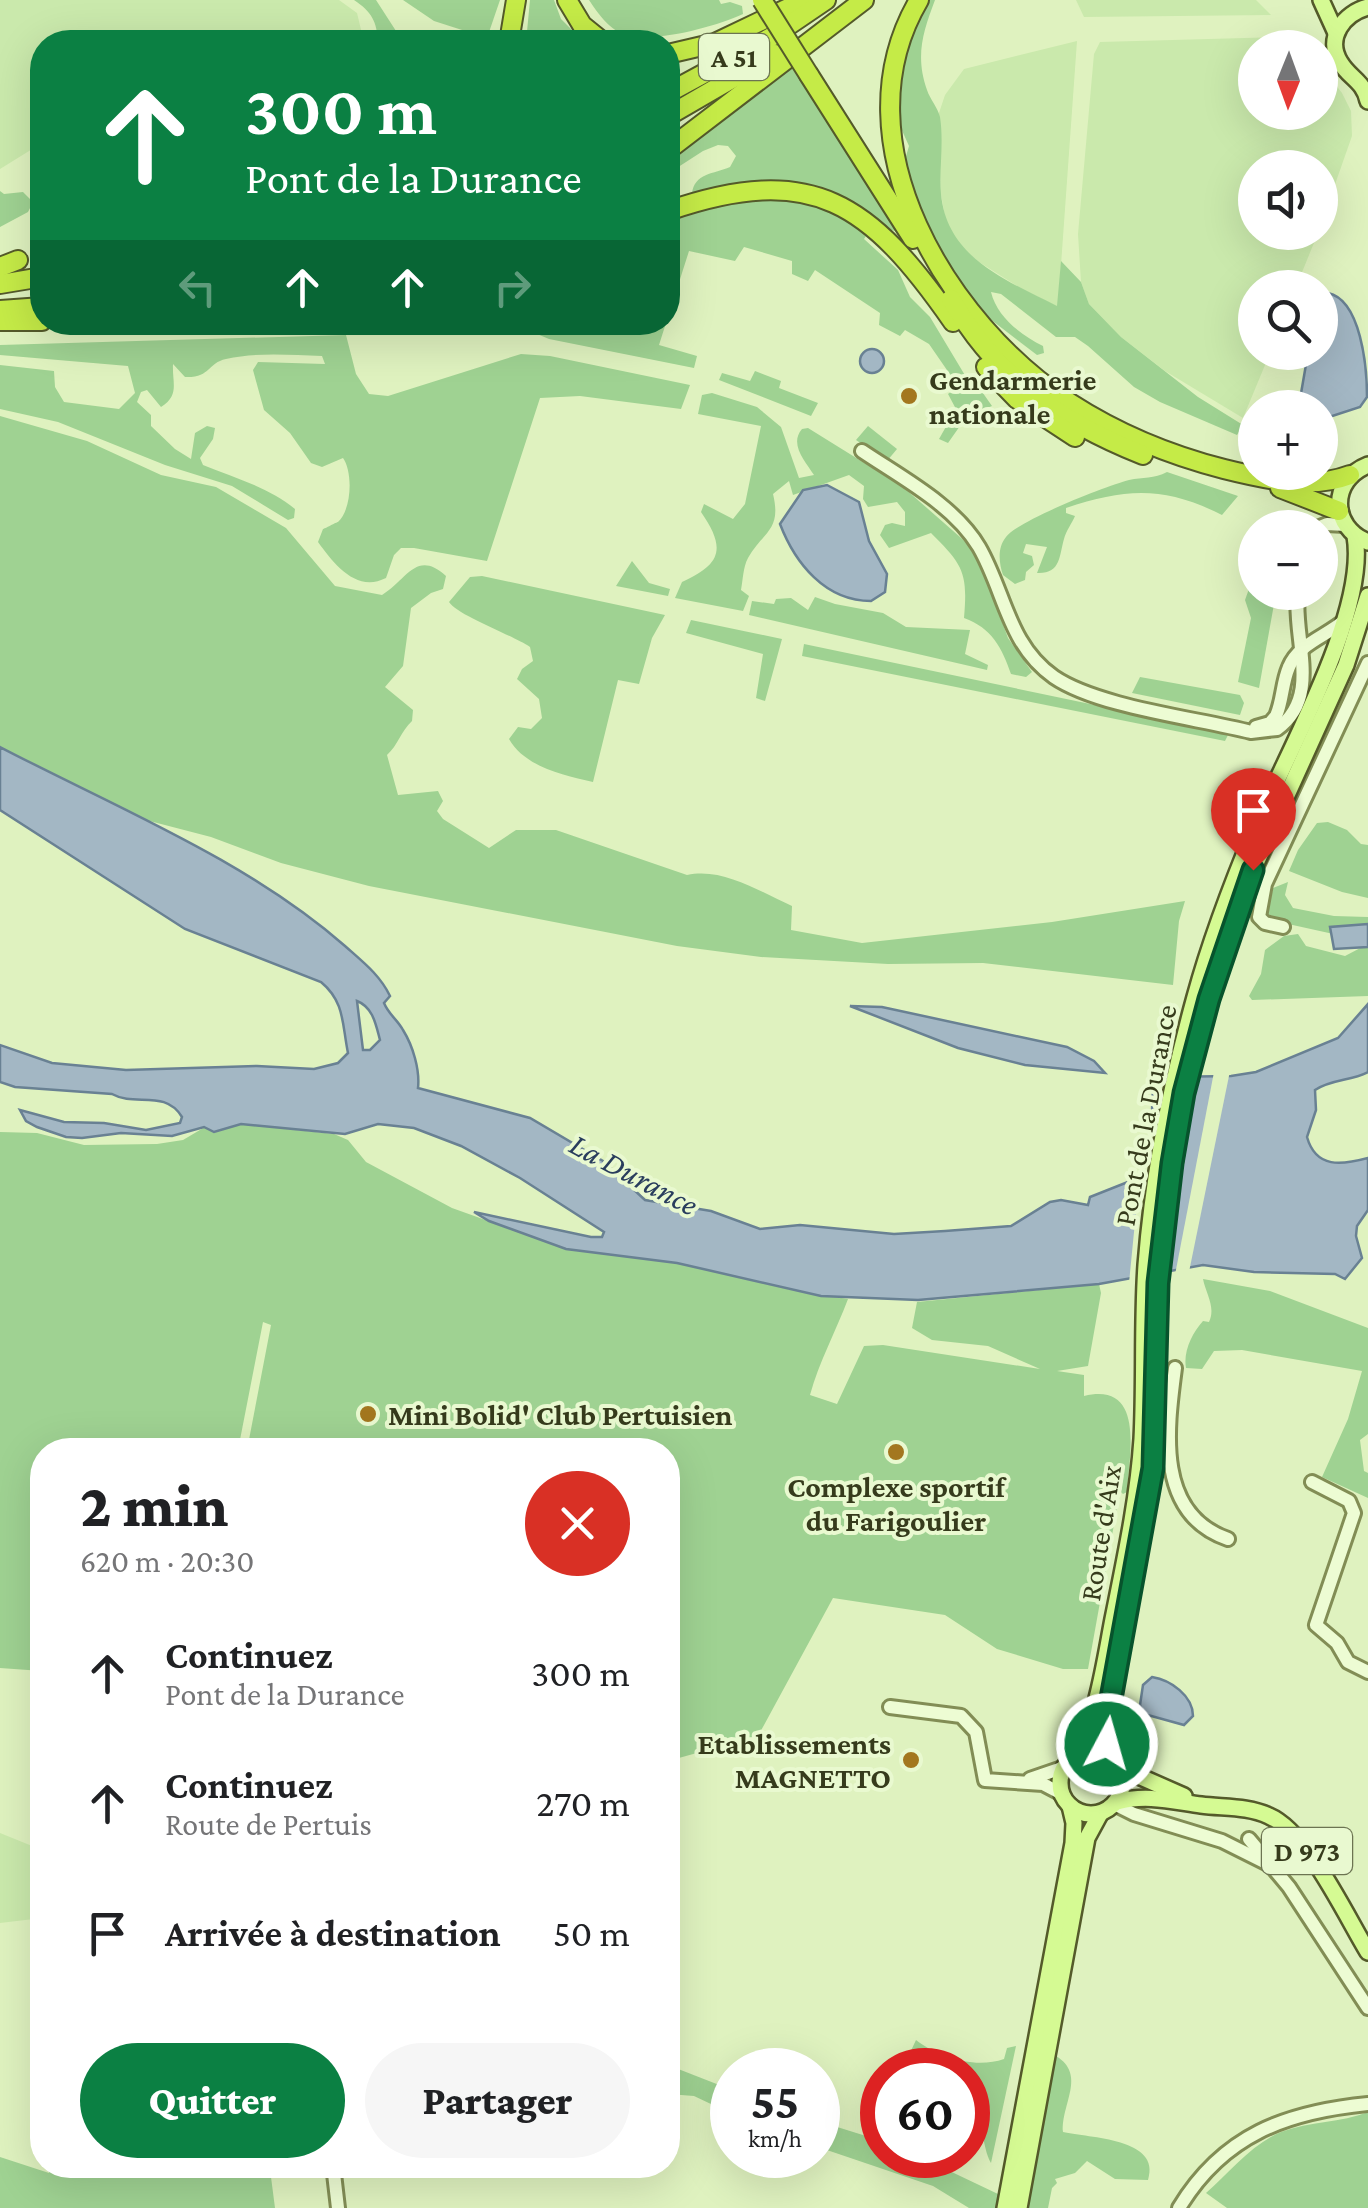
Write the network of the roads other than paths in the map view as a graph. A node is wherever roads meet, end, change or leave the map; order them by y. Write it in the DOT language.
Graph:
graph roads {
  1 [pos="516,0"];
  2 [pos="567,0"];
  3 [pos="762,0"];
  4 [pos="805,0"];
  5 [pos="826,0"];
  6 [pos="862,0"];
  7 [pos="919,0"];
  8 [pos="1321,0"];
  9 [pos="1332,0"];
  10 [pos="1365,8"];
  11 [pos="511,30"];
  12 [pos="588,30"];
  13 [pos="1335,30"];
  14 [pos="1338,30"];
  15 [pos="680,51"];
  16 [pos="1338,56"];
  17 [pos="1361,77"];
  18 [pos="680,86"];
  19 [pos="1368,101"];
  20 [pos="680,110"];
  21 [pos="680,141"];
  22 [pos="680,207"];
  23 [pos="30,279"];
  24 [pos="0,284"];
  25 [pos="30,307"];
  26 [pos="0,310"];
  27 [pos="0,321"];
  28 [pos="30,321"];
  29 [pos="1116,436"];
  30 [pos="862,450"];
  31 [pos="1143,455"];
  32 [pos="1368,465"];
  33 [pos="1350,475"];
  34 [pos="1352,528"];
  35 [pos="1368,596"];
  36 [pos="1297,610"];
  37 [pos="1348,617"];
  38 [pos="1303,648"];
  39 [pos="1368,663"];
  40 [pos="1283,927"];
  41 [pos="1223,932"];
  42 [pos="1150,1313"];
  43 [pos="1175,1368"];
  44 [pos="1312,1482"];
  45 [pos="1228,1539"];
  46 [pos="1368,1672"];
  47 [pos="890,1707"];
  48 [pos="1070,1762"];
  49 [pos="1114,1763"];
  50 [pos="1023,1780"];
  51 [pos="1066,1800"];
  52 [pos="1206,1806"];
  53 [pos="1110,1807"];
  54 [pos="1249,1839"];
  55 [pos="1275,1868"];
  56 [pos="1368,1952"];
  57 [pos="1368,2008"];
  58 [pos="1368,2104"];
  59 [pos="335,2178"];
  60 [pos="338,2208"];
  61 [pos="1005,2208"];
  62 [pos="1020,2208"];
  63 [pos="1179,2208"];
  1 -- 11 [label="highway"];
  2 -- 12 [label="highway"];
  3 -- 29 [label="highway, bridge"];
  4 -- 15 [label="highway"];
  5 -- 18 [label="highway, A 51"];
  6 -- 20 [label="highway, A 51"];
  6 -- 21 [label="highway"];
  7 -- 29 [label="highway"];
  8 -- 13 [label="main road"];
  9 -- 10 [label="main road"];
  10 -- 14 [label="main road"];
  16 -- 17 [label="main road"];
  17 -- 19 [label="main road"];
  22 -- 31 [label="highway"];
  23 -- 24 [label="highway"];
  25 -- 26 [label="highway"];
  27 -- 28 [label="highway"];
  29 -- 31 [label="highway"];
  29 -- 33 [label="highway"];
  30 -- 38 [label="street"];
  31 -- 34 [label="highway"];
  32 -- 33 [label="main road"];
  33 -- 34 [label="main road"];
  34 -- 37 [label="main road"];
  35 -- 41 [label="main road"];
  36 -- 38 [label="street"];
  37 -- 38 [label="street"];
  37 -- 41 [label="main road"];
  39 -- 40 [label="street"];
  41 -- 42 [label="main road, Pont de la Durance"];
  42 -- 48 [label="main road, Route d'Aix"];
  42 -- 49 [label="main road, Route d'Aix"];
  43 -- 45 [label="street"];
  44 -- 46 [label="street"];
  47 -- 50 [label="street"];
  48 -- 49 [label="main road"];
  48 -- 50 [label="street"];
  48 -- 51 [label="main road"];
  49 -- 52 [label="main road, D 973"];
  49 -- 53 [label="main road"];
  50 -- 51 [label="street"];
  51 -- 53 [label="main road"];
  51 -- 61 [label="main road"];
  52 -- 53 [label="main road, D 973"];
  52 -- 56 [label="main road, D 973"];
  53 -- 55 [label="street"];
  53 -- 62 [label="main road"];
  54 -- 55 [label="street, D 973"];
  55 -- 57 [label="street, D 973"];
  58 -- 63 [label="street"];
  59 -- 60 [label="street"];
}
